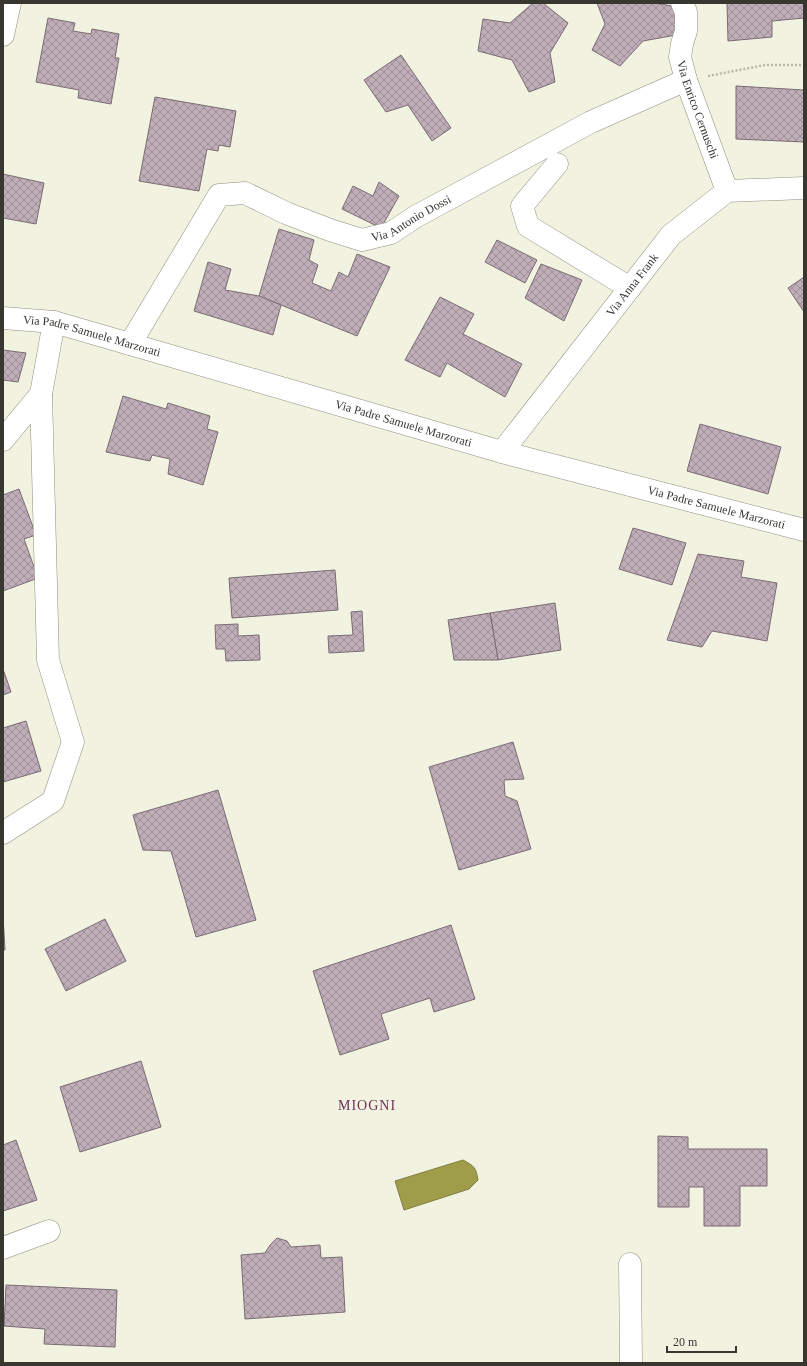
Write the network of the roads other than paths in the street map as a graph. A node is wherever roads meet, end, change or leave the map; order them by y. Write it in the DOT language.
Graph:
graph roads {
  1 [pos="10,3"];
  2 [pos="682,3"];
  3 [pos="3,35"];
  4 [pos="686,80"];
  5 [pos="556,164"];
  6 [pos="804,188"];
  7 [pos="727,191"];
  8 [pos="630,288"];
  9 [pos="3,318"];
  10 [pos="54,322"];
  11 [pos="130,344"];
  12 [pos="41,394"];
  13 [pos="3,440"];
  14 [pos="502,452"];
  15 [pos="804,530"];
  16 [pos="3,833"];
  17 [pos="49,1231"];
  18 [pos="3,1248"];
  19 [pos="630,1264"];
  20 [pos="630,1363"];
  1 -- 3 [label="street"];
  2 -- 4 [label="street, Via Enrico Cernuschi"];
  4 -- 7 [label="street, Via Enrico Cernuschi"];
  4 -- 11 [label="street, Via Antonio Dossi"];
  5 -- 8 [label="street"];
  6 -- 7 [label="street"];
  7 -- 8 [label="street, Via Anna Frank"];
  8 -- 14 [label="street, Via Anna Frank"];
  9 -- 10 [label="street, Via Padre Samuele Marzorati"];
  10 -- 11 [label="street, Via Padre Samuele Marzorati"];
  10 -- 12 [label="street"];
  11 -- 14 [label="street, Via Padre Samuele Marzorati"];
  12 -- 13 [label="street"];
  12 -- 16 [label="street"];
  14 -- 15 [label="street, Via Padre Samuele Marzorati"];
  17 -- 18 [label="street"];
  19 -- 20 [label="street"];
}
